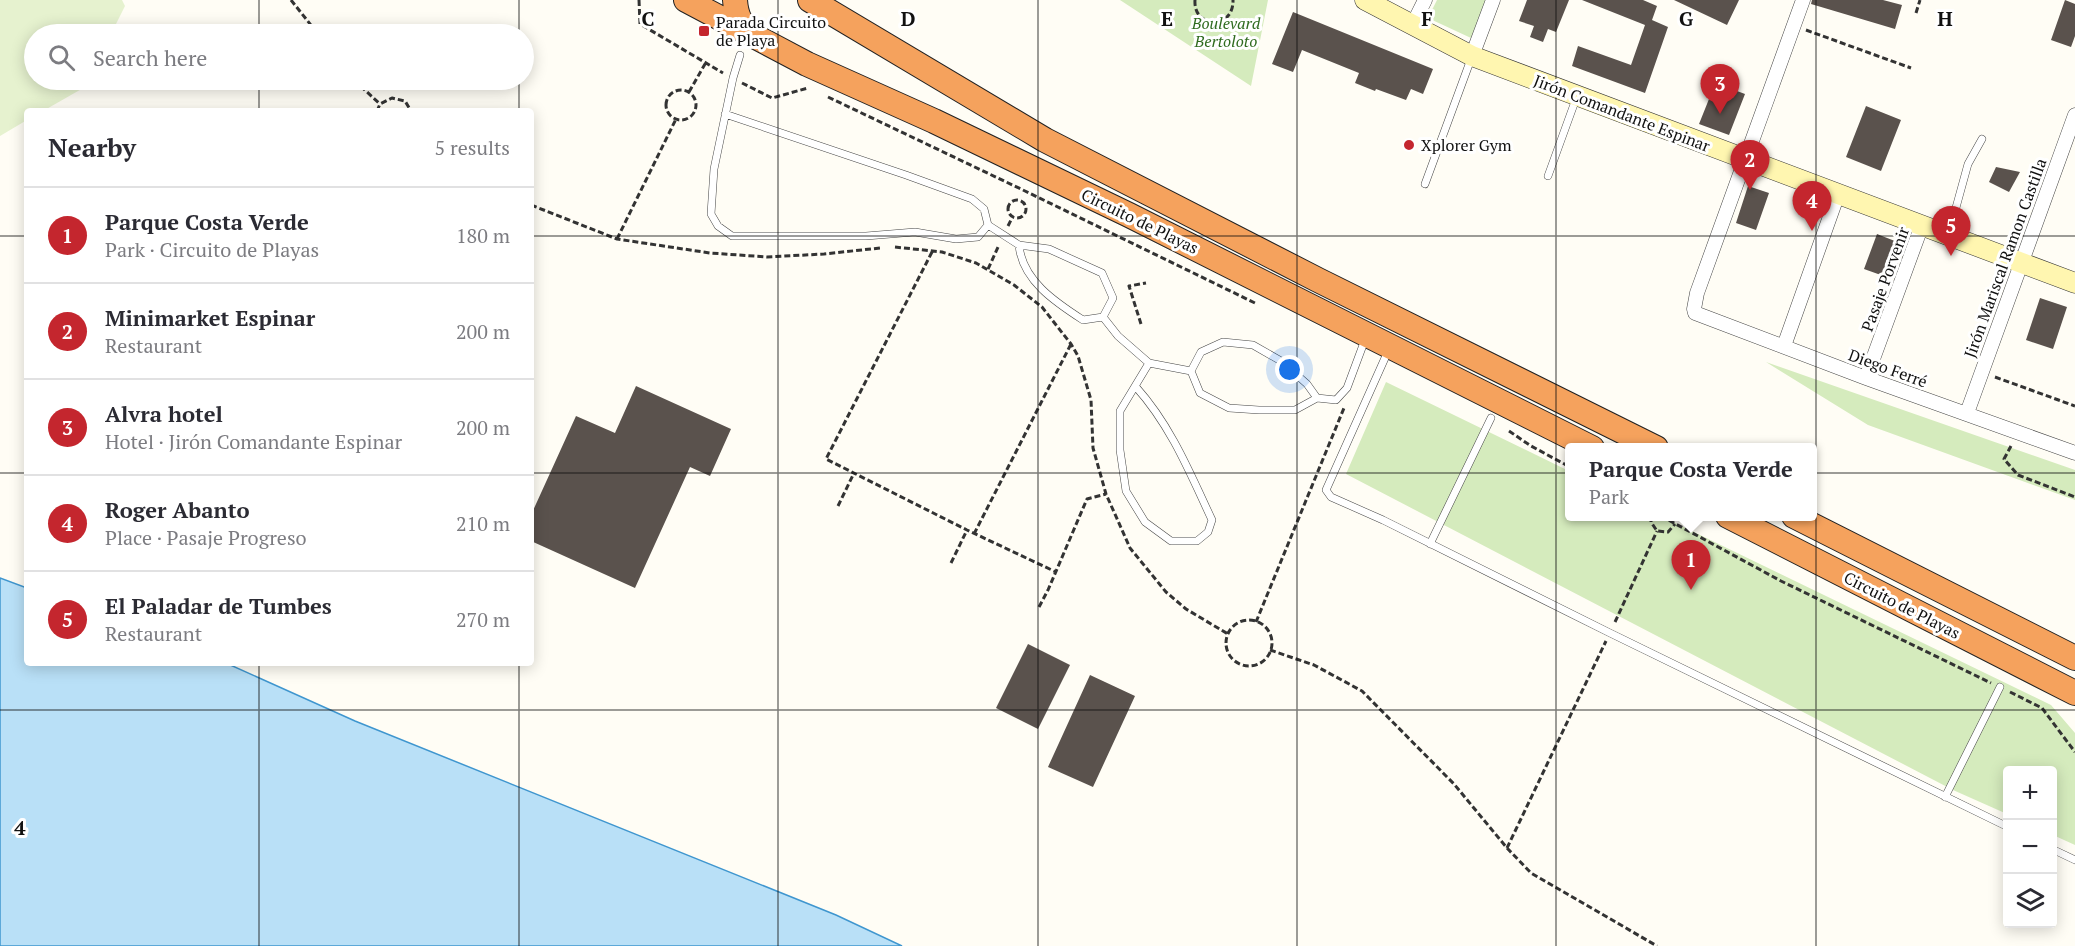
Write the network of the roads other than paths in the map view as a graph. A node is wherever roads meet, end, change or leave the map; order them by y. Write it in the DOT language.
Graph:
graph roads {
  1 [pos="686,0"];
  2 [pos="735,0"];
  3 [pos="810,0"];
  4 [pos="1365,0"];
  5 [pos="1425,0"];
  6 [pos="1493,0"];
  7 [pos="1803,0"];
  8 [pos="1412,26"];
  9 [pos="752,34"];
  10 [pos="740,55"];
  11 [pos="1472,56"];
  12 [pos="1577,96"];
  13 [pos="725,114"];
  14 [pos="2075,115"];
  15 [pos="1982,139"];
  16 [pos="1745,159"];
  17 [pos="1548,176"];
  18 [pos="1425,184"];
  19 [pos="1838,194"];
  20 [pos="988,225"];
  21 [pos="1922,225"];
  22 [pos="1948,235"];
  23 [pos="1019,244"];
  24 [pos="2021,263"];
  25 [pos="2075,283"];
  26 [pos="1103,317"];
  27 [pos="1367,335"];
  28 [pos="1784,345"];
  29 [pos="1390,347"];
  30 [pos="1149,363"];
  31 [pos="1191,371"];
  32 [pos="1866,378"];
  33 [pos="1136,387"];
  34 [pos="1317,398"];
  35 [pos="1966,413"];
  36 [pos="1491,418"];
  37 [pos="1584,443"];
  38 [pos="1648,443"];
  39 [pos="2075,453"];
  40 [pos="1738,521"];
  41 [pos="1804,521"];
  42 [pos="1430,544"];
  43 [pos="2075,658"];
  44 [pos="2001,687"];
  45 [pos="2075,693"];
  46 [pos="1945,797"];
  47 [pos="2003,825"];
  48 [pos="2057,851"];
  49 [pos="2075,860"];
  1 -- 9 [label="highway, Circuito de Playas"];
  2 -- 9 [label="highway"];
  3 -- 38 [label="highway, Circuito de Playas"];
  4 -- 8 [label="main road, Jirón Comandante Espinar"];
  5 -- 8 [label="street"];
  6 -- 11 [label="street"];
  7 -- 16 [label="street"];
  8 -- 11 [label="main road, Jirón Comandante Espinar"];
  9 -- 27 [label="highway, Circuito de Playas"];
  10 -- 13 [label="lane"];
  11 -- 12 [label="main road, Jirón Comandante Espinar"];
  11 -- 18 [label="lane"];
  12 -- 16 [label="main road, Jirón Comandante Espinar"];
  12 -- 17 [label="lane"];
  13 -- 20 [label="lane"];
  13 -- 20 [label="lane"];
  14 -- 24 [label="street, Jirón Mariscal Ramon Castilla"];
  15 -- 22 [label="lane"];
  16 -- 19 [label="main road, Jirón Comandante Espinar"];
  16 -- 28 [label="street, Diego Ferré"];
  19 -- 21 [label="main road, Jirón Comandante Espinar"];
  19 -- 28 [label="street"];
  20 -- 23 [label="lane"];
  21 -- 22 [label="main road, Jirón Comandante Espinar"];
  21 -- 32 [label="street, Pasaje Porvenir"];
  22 -- 24 [label="main road, Jirón Comandante Espinar"];
  23 -- 26 [label="lane"];
  23 -- 26 [label="lane"];
  24 -- 25 [label="main road, Jirón Comandante Espinar"];
  24 -- 35 [label="street, Jirón Mariscal Ramon Castilla"];
  26 -- 30 [label="lane"];
  27 -- 29 [label="highway, Circuito de Playas"];
  27 -- 34 [label="lane"];
  28 -- 32 [label="street, Diego Ferré"];
  29 -- 37 [label="highway, Circuito de Playas"];
  29 -- 42 [label="lane"];
  30 -- 31 [label="lane"];
  30 -- 33 [label="lane"];
  31 -- 34 [label="lane"];
  31 -- 34 [label="lane"];
  32 -- 35 [label="street, Diego Ferré"];
  33 -- 33 [label="lane"];
  35 -- 39 [label="street, Diego Ferré"];
  36 -- 42 [label="lane"];
  40 -- 45 [label="highway, Circuito de Playas"];
  41 -- 43 [label="highway, Circuito de Playas"];
  42 -- 46 [label="lane"];
  44 -- 46 [label="lane"];
  46 -- 47 [label="lane"];
  48 -- 49 [label="lane"];
}
